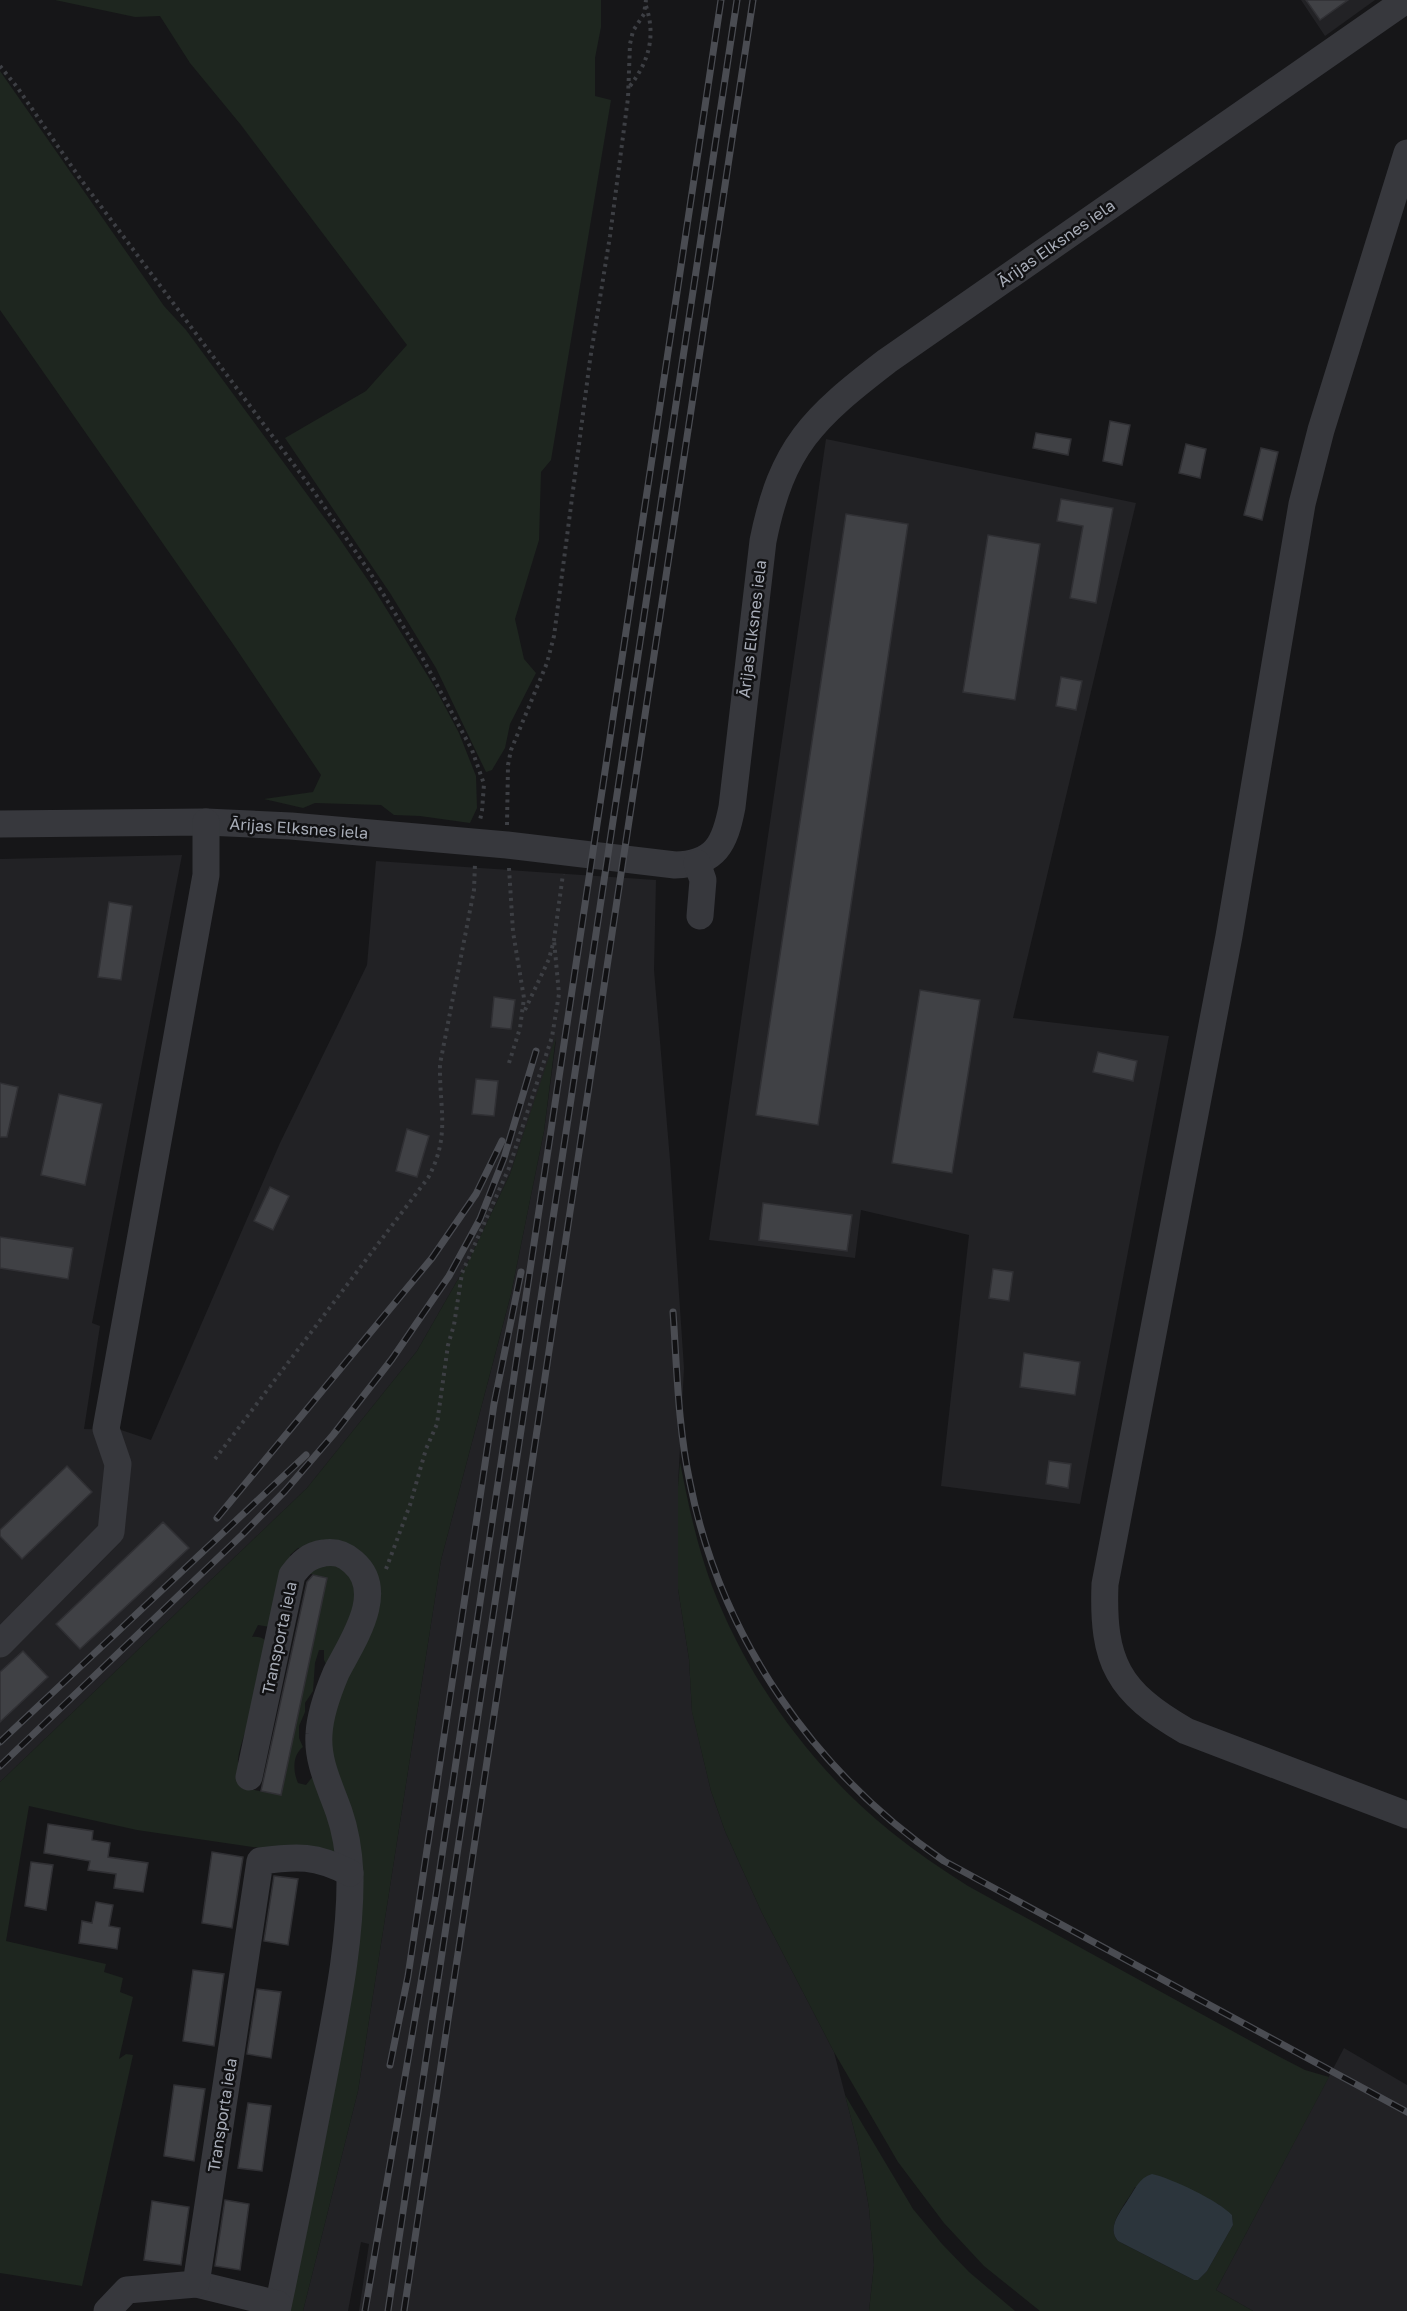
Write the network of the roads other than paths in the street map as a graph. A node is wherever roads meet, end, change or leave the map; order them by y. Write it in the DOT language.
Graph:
graph roads {
  1 [pos="1406,0"];
  2 [pos="1407,153"];
  3 [pos="206,822"];
  4 [pos="0,824"];
  5 [pos="697,863"];
  6 [pos="700,916"];
  7 [pos="0,1644"];
  8 [pos="249,1778"];
  9 [pos="1407,1815"];
  10 [pos="350,1873"];
  11 [pos="196,2284"];
  12 [pos="277,2307"];
  13 [pos="107,2311"];
  1 -- 5 [label="street, Ārijas Elksnes iela"];
  2 -- 9 [label="street"];
  3 -- 4 [label="street, Ārijas Elksnes iela"];
  3 -- 5 [label="street, Ārijas Elksnes iela"];
  3 -- 7 [label="street"];
  5 -- 6 [label="street"];
  8 -- 10 [label="street, Transporta iela"];
  10 -- 11 [label="street, Transporta iela"];
  10 -- 12 [label="street, Transporta iela"];
  11 -- 12 [label="street, Transporta iela"];
  11 -- 13 [label="street, Transporta iela"];
}
